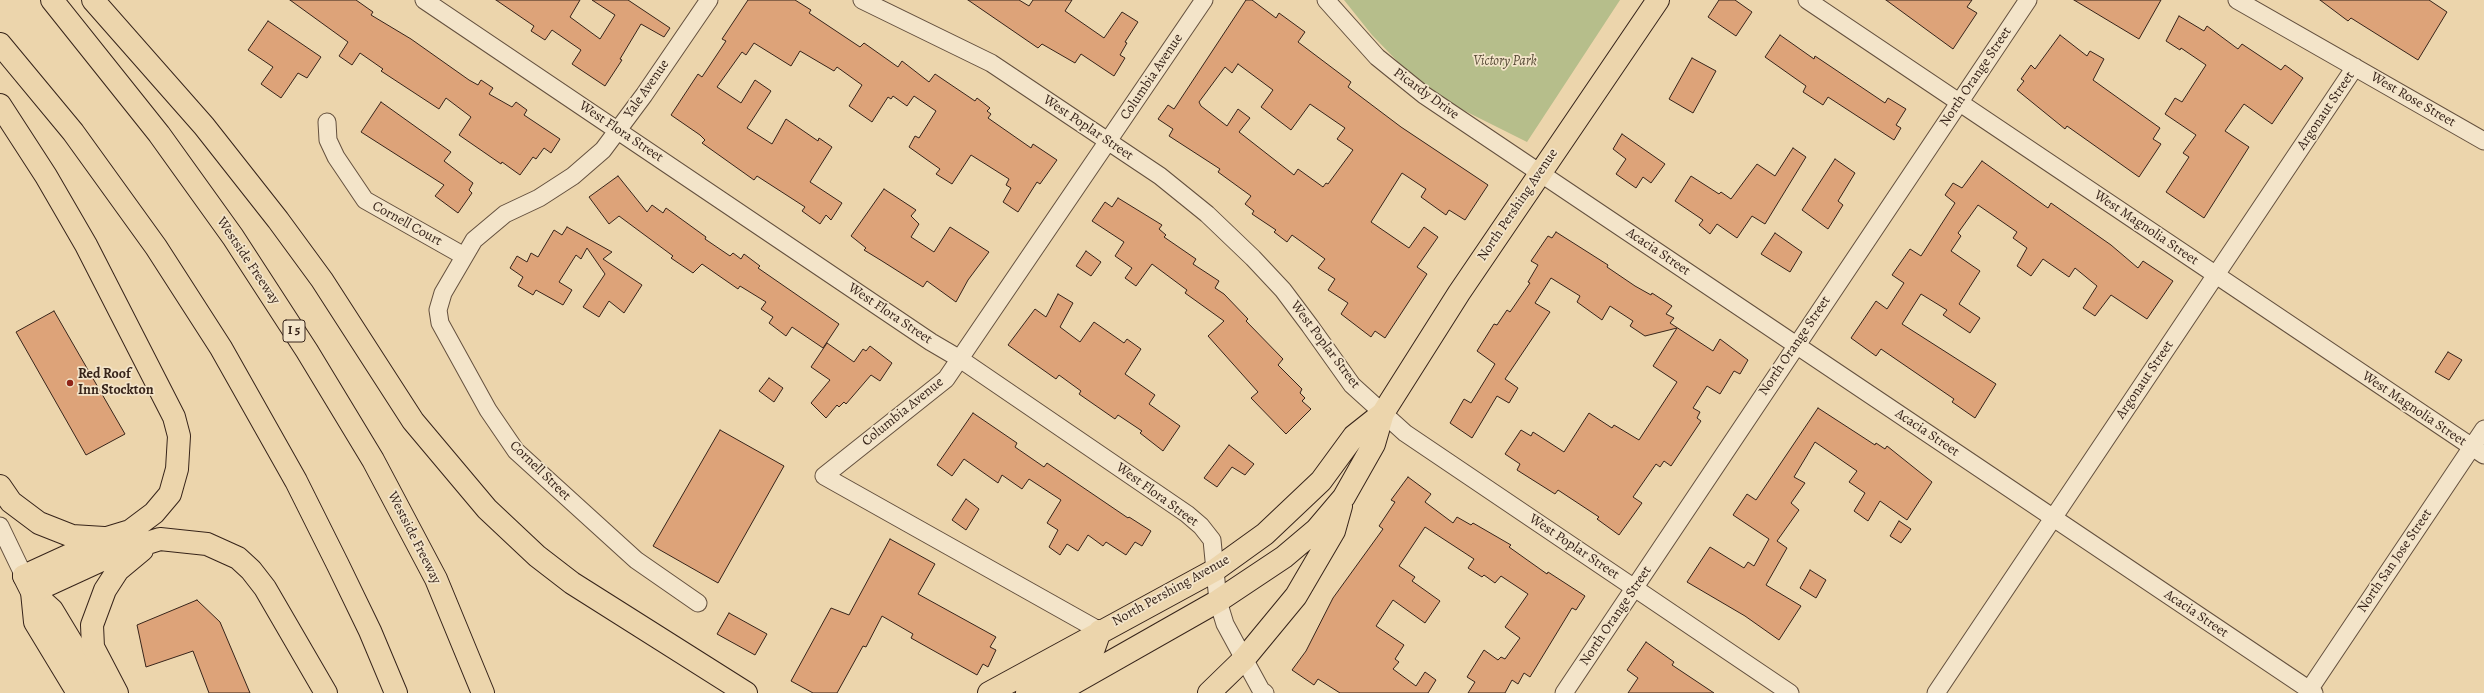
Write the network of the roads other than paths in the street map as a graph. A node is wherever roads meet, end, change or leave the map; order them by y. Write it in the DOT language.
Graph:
graph roads {
  1 [pos="52,0"];
  2 [pos="93,0"];
  3 [pos="424,0"];
  4 [pos="708,0"];
  5 [pos="862,0"];
  6 [pos="1204,0"];
  7 [pos="1326,0"];
  8 [pos="1658,0"];
  9 [pos="1807,0"];
  10 [pos="2028,0"];
  11 [pos="2237,0"];
  12 [pos="0,44"];
  13 [pos="2355,67"];
  14 [pos="1959,102"];
  15 [pos="0,105"];
  16 [pos="326,122"];
  17 [pos="618,130"];
  18 [pos="1109,141"];
  19 [pos="2484,141"];
  20 [pos="1540,173"];
  21 [pos="464,256"];
  22 [pos="2216,275"];
  23 [pos="1796,345"];
  24 [pos="960,359"];
  25 [pos="1383,413"];
  26 [pos="2484,430"];
  27 [pos="2478,451"];
  28 [pos="0,486"];
  29 [pos="1344,497"];
  30 [pos="2053,518"];
  31 [pos="0,526"];
  32 [pos="107,538"];
  33 [pos="160,539"];
  34 [pos="1215,570"];
  35 [pos="28,584"];
  36 [pos="1635,588"];
  37 [pos="1218,601"];
  38 [pos="698,603"];
  39 [pos="1100,631"];
  40 [pos="1244,659"];
  41 [pos="2310,692"];
  42 [pos="78,693"];
  43 [pos="102,693"];
  44 [pos="117,693"];
  45 [pos="326,693"];
  46 [pos="396,693"];
  47 [pos="483,693"];
  48 [pos="746,693"];
  49 [pos="989,693"];
  50 [pos="1027,693"];
  51 [pos="1056,693"];
  52 [pos="1209,693"];
  53 [pos="1266,693"];
  54 [pos="1564,693"];
  55 [pos="1790,693"];
  56 [pos="1936,693"];
  1 -- 47 [label="main road, Westside Freeway / I 5"];
  2 -- 48 [label="main road"];
  3 -- 17 [label="street, West Flora Street"];
  4 -- 17 [label="street, Yale Avenue"];
  5 -- 18 [label="street, West Poplar Street"];
  6 -- 18 [label="street, Columbia Avenue"];
  7 -- 20 [label="street, Picardy Drive"];
  8 -- 20 [label="main road, North Pershing Avenue"];
  9 -- 14 [label="street, West Magnolia Street"];
  10 -- 14 [label="street, North Orange Street"];
  11 -- 13 [label="street, West Rose Street"];
  12 -- 46 [label="main road"];
  13 -- 19 [label="street, West Rose Street"];
  13 -- 22 [label="street, Argonaut Street"];
  14 -- 22 [label="street, West Magnolia Street"];
  14 -- 23 [label="street, North Orange Street"];
  15 -- 32 [label="main road"];
  16 -- 21 [label="street, Cornell Court"];
  17 -- 21 [label="street, Yale Avenue"];
  17 -- 24 [label="street, West Flora Street"];
  18 -- 24 [label="street, Columbia Avenue"];
  18 -- 25 [label="street, West Poplar Street"];
  20 -- 23 [label="street, Acacia Street"];
  20 -- 25 [label="main road, North Pershing Avenue"];
  21 -- 38 [label="street, Cornell Street"];
  22 -- 27 [label="street, West Magnolia Street"];
  22 -- 30 [label="street, Argonaut Street"];
  23 -- 30 [label="street, Acacia Street"];
  23 -- 36 [label="street, North Orange Street"];
  24 -- 34 [label="street, West Flora Street"];
  24 -- 39 [label="street, Columbia Avenue"];
  25 -- 29 [label="main road, North Pershing Avenue"];
  25 -- 34 [label="main road, North Pershing Avenue"];
  25 -- 36 [label="street, West Poplar Street"];
  26 -- 27 [label="street, North San Jose Street"];
  27 -- 41 [label="street, North San Jose Street"];
  28 -- 32 [label="main road"];
  29 -- 37 [label="main road, North Pershing Avenue"];
  29 -- 40 [label="main road"];
  30 -- 41 [label="street, Acacia Street"];
  30 -- 56 [label="street, Argonaut Street"];
  31 -- 35 [label="street"];
  32 -- 35 [label="main road"];
  33 -- 35 [label="main road"];
  33 -- 44 [label="main road"];
  33 -- 45 [label="main road"];
  34 -- 37 [label="street, West Flora Street"];
  34 -- 39 [label="main road, North Pershing Avenue"];
  35 -- 42 [label="main road"];
  35 -- 43 [label="main road"];
  36 -- 54 [label="street, North Orange Street"];
  36 -- 55 [label="street, West Poplar Street"];
  37 -- 40 [label="street, West Flora Street"];
  37 -- 51 [label="main road, North Pershing Avenue"];
  39 -- 49 [label="main road, North Pershing Avenue"];
  39 -- 50 [label="main road"];
  40 -- 52 [label="main road"];
  40 -- 53 [label="street, West Flora Street"];
}
